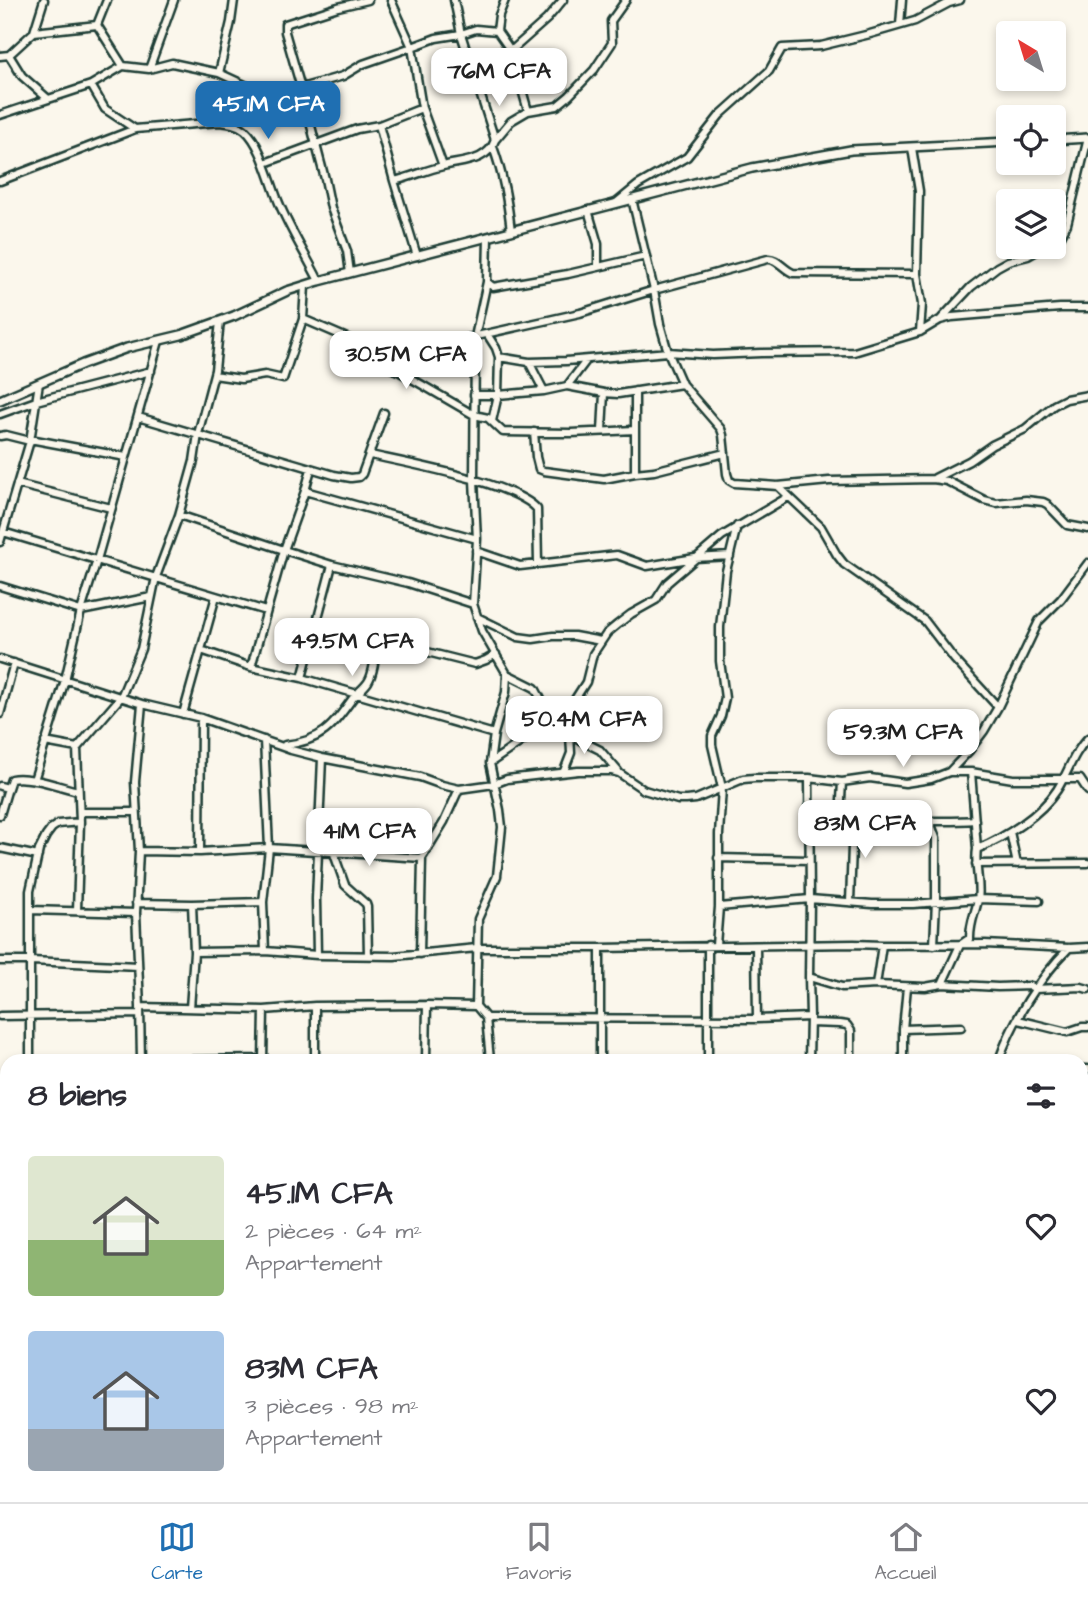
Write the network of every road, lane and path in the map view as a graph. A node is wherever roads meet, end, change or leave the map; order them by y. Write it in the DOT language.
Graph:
graph roads {
  1 [pos="44,0"];
  2 [pos="107,0"];
  3 [pos="174,0"];
  4 [pos="234,0"];
  5 [pos="368,0"];
  6 [pos="391,0"];
  7 [pos="454,0"];
  8 [pos="505,0"];
  9 [pos="563,0"];
  10 [pos="626,0"];
  11 [pos="902,0"];
  12 [pos="960,0"];
  13 [pos="97,25"];
  14 [pos="900,25"];
  15 [pos="497,31"];
  16 [pos="34,32"];
  17 [pos="461,34"];
  18 [pos="412,47"];
  19 [pos="511,51"];
  20 [pos="9,55"];
  21 [pos="0,57"];
  22 [pos="123,66"];
  23 [pos="149,69"];
  24 [pos="219,73"];
  25 [pos="91,85"];
  26 [pos="301,88"];
  27 [pos="47,98"];
  28 [pos="422,108"];
  29 [pos="528,111"];
  30 [pos="0,115"];
  31 [pos="379,125"];
  32 [pos="135,129"];
  33 [pos="1088,138"];
  34 [pos="1066,139"];
  35 [pos="996,143"];
  36 [pos="494,144"];
  37 [pos="316,145"];
  38 [pos="912,148"];
  39 [pos="265,163"];
  40 [pos="443,166"];
  41 [pos="0,181"];
  42 [pos="394,181"];
  43 [pos="632,199"];
  44 [pos="616,203"];
  45 [pos="588,210"];
  46 [pos="1066,227"];
  47 [pos="511,231"];
  48 [pos="488,237"];
  49 [pos="417,256"];
  50 [pos="646,256"];
  51 [pos="1016,259"];
  52 [pos="598,267"];
  53 [pos="350,273"];
  54 [pos="918,274"];
  55 [pos="319,281"];
  56 [pos="487,282"];
  57 [pos="305,286"];
  58 [pos="654,290"];
  59 [pos="1088,308"];
  60 [pos="303,319"];
  61 [pos="940,320"];
  62 [pos="220,321"];
  63 [pos="920,332"];
  64 [pos="487,334"];
  65 [pos="475,337"];
  66 [pos="159,341"];
  67 [pos="361,344"];
  68 [pos="668,352"];
  69 [pos="499,357"];
  70 [pos="586,361"];
  71 [pos="529,362"];
  72 [pos="151,372"];
  73 [pos="214,375"];
  74 [pos="39,383"];
  75 [pos="682,384"];
  76 [pos="567,386"];
  77 [pos="544,391"];
  78 [pos="635,391"];
  79 [pos="604,393"];
  80 [pos="474,395"];
  81 [pos="498,395"];
  82 [pos="1088,395"];
  83 [pos="0,400"];
  84 [pos="36,401"];
  85 [pos="384,413"];
  86 [pos="0,414"];
  87 [pos="474,415"];
  88 [pos="138,417"];
  89 [pos="492,421"];
  90 [pos="0,429"];
  91 [pos="635,430"];
  92 [pos="602,431"];
  93 [pos="534,432"];
  94 [pos="198,434"];
  95 [pos="3,435"];
  96 [pos="30,440"];
  97 [pos="725,453"];
  98 [pos="370,455"];
  99 [pos="126,457"];
  100 [pos="311,469"];
  101 [pos="635,473"];
  102 [pos="933,479"];
  103 [pos="474,480"];
  104 [pos="17,484"];
  105 [pos="778,486"];
  106 [pos="305,491"];
  107 [pos="788,497"];
  108 [pos="111,508"];
  109 [pos="179,515"];
  110 [pos="737,526"];
  111 [pos="1088,529"];
  112 [pos="3,532"];
  113 [pos="477,539"];
  114 [pos="0,542"];
  115 [pos="284,550"];
  116 [pos="476,551"];
  117 [pos="730,556"];
  118 [pos="695,558"];
  119 [pos="97,560"];
  120 [pos="1088,563"];
  121 [pos="538,564"];
  122 [pos="332,565"];
  123 [pos="156,577"];
  124 [pos="0,586"];
  125 [pos="216,596"];
  126 [pos="151,597"];
  127 [pos="473,604"];
  128 [pos="81,611"];
  129 [pos="266,611"];
  130 [pos="477,617"];
  131 [pos="316,624"];
  132 [pos="377,639"];
  133 [pos="601,641"];
  134 [pos="201,650"];
  135 [pos="496,654"];
  136 [pos="0,659"];
  137 [pos="14,663"];
  138 [pos="251,667"];
  139 [pos="508,674"];
  140 [pos="302,678"];
  141 [pos="65,680"];
  142 [pos="357,694"];
  143 [pos="121,697"];
  144 [pos="142,704"];
  145 [pos="998,707"];
  146 [pos="183,713"];
  147 [pos="0,714"];
  148 [pos="201,718"];
  149 [pos="552,720"];
  150 [pos="495,734"];
  151 [pos="570,734"];
  152 [pos="1088,738"];
  153 [pos="264,740"];
  154 [pos="45,741"];
  155 [pos="283,746"];
  156 [pos="77,748"];
  157 [pos="321,758"];
  158 [pos="490,763"];
  159 [pos="564,771"];
  160 [pos="949,772"];
  161 [pos="971,772"];
  162 [pos="619,773"];
  163 [pos="809,778"];
  164 [pos="1063,779"];
  165 [pos="34,780"];
  166 [pos="842,782"];
  167 [pos="494,784"];
  168 [pos="0,786"];
  169 [pos="8,788"];
  170 [pos="722,788"];
  171 [pos="459,789"];
  172 [pos="78,791"];
  173 [pos="1088,791"];
  174 [pos="80,812"];
  175 [pos="136,812"];
  176 [pos="0,815"];
  177 [pos="841,817"];
  178 [pos="853,817"];
  179 [pos="808,818"];
  180 [pos="975,820"];
  181 [pos="80,822"];
  182 [pos="930,822"];
  183 [pos="1010,832"];
  184 [pos="0,848"];
  185 [pos="269,848"];
  186 [pos="977,849"];
  187 [pos="317,850"];
  188 [pos="139,851"];
  189 [pos="332,851"];
  190 [pos="200,852"];
  191 [pos="38,856"];
  192 [pos="422,858"];
  193 [pos="718,858"];
  194 [pos="809,860"];
  195 [pos="1088,863"];
  196 [pos="976,864"];
  197 [pos="1017,864"];
  198 [pos="978,899"];
  199 [pos="810,900"];
  200 [pos="936,901"];
  201 [pos="1040,901"];
  202 [pos="263,902"];
  203 [pos="849,902"];
  204 [pos="136,903"];
  205 [pos="192,904"];
  206 [pos="719,907"];
  207 [pos="30,910"];
  208 [pos="77,910"];
  209 [pos="136,913"];
  210 [pos="809,944"];
  211 [pos="712,945"];
  212 [pos="882,945"];
  213 [pos="934,945"];
  214 [pos="960,945"];
  215 [pos="1088,945"];
  216 [pos="756,946"];
  217 [pos="477,948"];
  218 [pos="600,948"];
  219 [pos="1069,948"];
  220 [pos="265,951"];
  221 [pos="194,952"];
  222 [pos="420,954"];
  223 [pos="317,955"];
  224 [pos="368,956"];
  225 [pos="0,961"];
  226 [pos="31,961"];
  227 [pos="138,966"];
  228 [pos="809,977"];
  229 [pos="942,984"];
  230 [pos="876,985"];
  231 [pos="907,986"];
  232 [pos="1035,989"];
  233 [pos="1088,989"];
  234 [pos="427,1005"];
  235 [pos="315,1006"];
  236 [pos="476,1006"];
  237 [pos="190,1008"];
  238 [pos="140,1010"];
  239 [pos="264,1010"];
  240 [pos="0,1016"];
  241 [pos="31,1016"];
  242 [pos="486,1018"];
  243 [pos="601,1018"];
  244 [pos="707,1019"];
  245 [pos="757,1019"];
  246 [pos="810,1020"];
  247 [pos="1018,1020"];
  248 [pos="961,1027"];
  249 [pos="1088,1027"];
  250 [pos="903,1029"];
  251 [pos="30,1054"];
  252 [pos="141,1054"];
  253 [pos="263,1054"];
  254 [pos="315,1054"];
  255 [pos="426,1054"];
  256 [pos="490,1054"];
  257 [pos="600,1054"];
  258 [pos="708,1054"];
  259 [pos="809,1054"];
  260 [pos="851,1054"];
  261 [pos="903,1054"];
  262 [pos="1001,1054"];
  1 -- 16 [label="street"];
  2 -- 13 [label="street"];
  3 -- 23 [label="street"];
  4 -- 24 [label="street"];
  5 -- 26 [label="street"];
  6 -- 18 [label="street"];
  7 -- 17 [label="street"];
  8 -- 15 [label="street"];
  9 -- 19 [label="street"];
  10 -- 29 [label="street"];
  11 -- 14 [label="street"];
  12 -- 14 [label="street"];
  13 -- 16 [label="street"];
  13 -- 22 [label="street"];
  14 -- 44 [label="street"];
  15 -- 17 [label="street"];
  15 -- 19 [label="street"];
  16 -- 20 [label="street"];
  17 -- 18 [label="street"];
  17 -- 36 [label="street"];
  18 -- 26 [label="street"];
  18 -- 28 [label="street"];
  19 -- 29 [label="street"];
  20 -- 21 [label="street"];
  20 -- 27 [label="street"];
  22 -- 23 [label="street"];
  22 -- 25 [label="street"];
  23 -- 24 [label="street"];
  24 -- 26 [label="street"];
  25 -- 27 [label="street"];
  25 -- 32 [label="street"];
  26 -- 37 [label="street"];
  27 -- 30 [label="street"];
  28 -- 31 [label="street"];
  28 -- 40 [label="street"];
  29 -- 36 [label="street"];
  31 -- 37 [label="street"];
  31 -- 42 [label="street"];
  32 -- 39 [label="street"];
  32 -- 41 [label="street"];
  33 -- 34 [label="street"];
  33 -- 46 [label="street"];
  35 -- 38 [label="street"];
  36 -- 40 [label="street"];
  36 -- 47 [label="street"];
  37 -- 39 [label="street"];
  37 -- 53 [label="street"];
  38 -- 43 [label="street"];
  38 -- 54 [label="street"];
  39 -- 55 [label="street"];
  40 -- 42 [label="street"];
  42 -- 49 [label="street"];
  43 -- 44 [label="street"];
  43 -- 50 [label="street"];
  44 -- 45 [label="street"];
  45 -- 47 [label="street"];
  45 -- 52 [label="street"];
  47 -- 48 [label="street"];
  48 -- 49 [label="street"];
  48 -- 56 [label="street"];
  49 -- 53 [label="street"];
  50 -- 52 [label="street"];
  50 -- 58 [label="street"];
  51 -- 61 [label="street"];
  52 -- 56 [label="street"];
  53 -- 55 [label="street"];
  54 -- 58 [label="street"];
  54 -- 63 [label="street"];
  55 -- 57 [label="street"];
  56 -- 65 [label="street"];
  57 -- 60 [label="street"];
  57 -- 62 [label="street"];
  58 -- 64 [label="street"];
  58 -- 68 [label="street"];
  59 -- 61 [label="street"];
  60 -- 67 [label="street"];
  60 -- 73 [label="street"];
  61 -- 63 [label="street"];
  62 -- 66 [label="street"];
  62 -- 73 [label="street"];
  63 -- 68 [label="street"];
  64 -- 65 [label="street"];
  64 -- 69 [label="street"];
  65 -- 67 [label="street"];
  65 -- 80 [label="street"];
  66 -- 72 [label="street"];
  66 -- 74 [label="street"];
  67 -- 87 [label="street"];
  68 -- 70 [label="street"];
  68 -- 75 [label="street"];
  69 -- 71 [label="street"];
  69 -- 81 [label="street"];
  70 -- 71 [label="street"];
  70 -- 76 [label="street"];
  71 -- 77 [label="street"];
  72 -- 84 [label="street"];
  72 -- 88 [label="street"];
  73 -- 94 [label="street"];
  74 -- 83 [label="street"];
  74 -- 84 [label="street"];
  75 -- 78 [label="street"];
  75 -- 97 [label="street"];
  76 -- 77 [label="street"];
  76 -- 79 [label="street"];
  77 -- 81 [label="street"];
  78 -- 79 [label="street"];
  78 -- 91 [label="street"];
  79 -- 92 [label="street"];
  80 -- 81 [label="street"];
  80 -- 87 [label="street"];
  81 -- 89 [label="street"];
  82 -- 102 [label="street"];
  84 -- 86 [label="street"];
  84 -- 96 [label="street"];
  85 -- 98 [label="street"];
  87 -- 89 [label="street"];
  87 -- 103 [label="street"];
  88 -- 94 [label="street"];
  88 -- 99 [label="street"];
  89 -- 93 [label="street"];
  90 -- 95 [label="street"];
  91 -- 92 [label="street"];
  91 -- 101 [label="street"];
  92 -- 93 [label="street"];
  93 -- 101 [label="street"];
  94 -- 100 [label="street"];
  94 -- 109 [label="street"];
  95 -- 96 [label="street"];
  96 -- 99 [label="street"];
  96 -- 104 [label="street"];
  97 -- 101 [label="street"];
  97 -- 105 [label="street"];
  98 -- 100 [label="street"];
  98 -- 103 [label="street"];
  99 -- 108 [label="street"];
  100 -- 106 [label="street"];
  102 -- 105 [label="street"];
  102 -- 111 [label="street"];
  103 -- 113 [label="street"];
  103 -- 121 [label="street"];
  104 -- 108 [label="street"];
  104 -- 112 [label="street"];
  105 -- 107 [label="street"];
  106 -- 113 [label="street"];
  106 -- 115 [label="street"];
  107 -- 110 [label="street"];
  107 -- 145 [label="street"];
  108 -- 119 [label="street"];
  109 -- 115 [label="street"];
  109 -- 123 [label="street"];
  110 -- 117 [label="street"];
  110 -- 118 [label="street"];
  112 -- 114 [label="street"];
  112 -- 119 [label="street"];
  113 -- 116 [label="street"];
  115 -- 122 [label="street"];
  115 -- 129 [label="street"];
  116 -- 121 [label="street"];
  116 -- 127 [label="street"];
  117 -- 118 [label="street"];
  117 -- 170 [label="street"];
  118 -- 121 [label="street"];
  118 -- 133 [label="street"];
  119 -- 123 [label="street"];
  119 -- 128 [label="street"];
  120 -- 145 [label="street"];
  122 -- 127 [label="street"];
  122 -- 131 [label="street"];
  123 -- 125 [label="street"];
  123 -- 126 [label="street"];
  124 -- 128 [label="street"];
  125 -- 129 [label="street"];
  125 -- 134 [label="street"];
  126 -- 128 [label="street"];
  126 -- 143 [label="street"];
  127 -- 130 [label="street"];
  128 -- 141 [label="street"];
  129 -- 138 [label="street"];
  130 -- 133 [label="street"];
  130 -- 135 [label="street"];
  131 -- 132 [label="street"];
  131 -- 140 [label="street"];
  132 -- 135 [label="street"];
  132 -- 142 [label="street"];
  133 -- 149 [label="street"];
  134 -- 138 [label="street"];
  134 -- 146 [label="street"];
  135 -- 139 [label="street"];
  136 -- 137 [label="street"];
  137 -- 141 [label="street"];
  137 -- 147 [label="street"];
  138 -- 140 [label="street"];
  139 -- 149 [label="street"];
  139 -- 150 [label="street"];
  140 -- 142 [label="street"];
  141 -- 143 [label="street"];
  141 -- 154 [label="street"];
  142 -- 150 [label="street"];
  142 -- 155 [label="street"];
  143 -- 144 [label="street"];
  143 -- 156 [label="street"];
  144 -- 146 [label="street"];
  144 -- 175 [label="street"];
  145 -- 160 [label="street"];
  146 -- 148 [label="street"];
  148 -- 153 [label="street"];
  148 -- 190 [label="street"];
  149 -- 151 [label="street"];
  149 -- 158 [label="street"];
  150 -- 158 [label="street"];
  151 -- 159 [label="street"];
  151 -- 162 [label="street"];
  152 -- 164 [label="street"];
  153 -- 155 [label="street"];
  153 -- 185 [label="street"];
  154 -- 156 [label="street"];
  154 -- 165 [label="street"];
  155 -- 157 [label="street"];
  156 -- 172 [label="street"];
  157 -- 171 [label="street"];
  157 -- 187 [label="street"];
  158 -- 167 [label="street"];
  159 -- 162 [label="street"];
  159 -- 167 [label="street"];
  160 -- 161 [label="street"];
  160 -- 166 [label="street"];
  161 -- 164 [label="street"];
  161 -- 180 [label="street"];
  162 -- 170 [label="street"];
  163 -- 166 [label="street"];
  163 -- 170 [label="street"];
  163 -- 179 [label="street"];
  164 -- 173 [label="street"];
  164 -- 183 [label="street"];
  165 -- 169 [label="street"];
  165 -- 172 [label="street"];
  166 -- 177 [label="street"];
  167 -- 171 [label="street"];
  167 -- 217 [label="street"];
  168 -- 169 [label="street"];
  169 -- 176 [label="street"];
  170 -- 193 [label="street"];
  171 -- 192 [label="street"];
  172 -- 174 [label="street"];
  174 -- 175 [label="street"];
  174 -- 181 [label="street"];
  175 -- 188 [label="street"];
  177 -- 178 [label="street"];
  177 -- 179 [label="street"];
  178 -- 182 [label="street"];
  178 -- 203 [label="street"];
  179 -- 194 [label="street"];
  180 -- 182 [label="street"];
  180 -- 186 [label="street"];
  181 -- 191 [label="street"];
  181 -- 208 [label="street"];
  182 -- 200 [label="street"];
  183 -- 186 [label="street"];
  183 -- 197 [label="street"];
  184 -- 191 [label="street"];
  185 -- 187 [label="street"];
  185 -- 190 [label="street"];
  185 -- 202 [label="street"];
  186 -- 196 [label="street"];
  187 -- 189 [label="street"];
  187 -- 223 [label="street"];
  188 -- 190 [label="street"];
  188 -- 204 [label="street"];
  189 -- 192 [label="street"];
  189 -- 224 [label="street"];
  191 -- 207 [label="street"];
  192 -- 222 [label="street"];
  193 -- 194 [label="street"];
  193 -- 206 [label="street"];
  194 -- 199 [label="street"];
  195 -- 197 [label="street"];
  196 -- 197 [label="street"];
  196 -- 198 [label="street"];
  198 -- 200 [label="street"];
  198 -- 201 [label="street"];
  198 -- 214 [label="street"];
  199 -- 203 [label="street"];
  199 -- 206 [label="street"];
  199 -- 210 [label="street"];
  200 -- 203 [label="street"];
  200 -- 213 [label="street"];
  202 -- 205 [label="street"];
  202 -- 220 [label="street"];
  204 -- 205 [label="street"];
  204 -- 209 [label="street"];
  205 -- 221 [label="street"];
  206 -- 211 [label="street"];
  207 -- 208 [label="street"];
  207 -- 226 [label="street"];
  208 -- 209 [label="street"];
  209 -- 227 [label="street"];
  210 -- 212 [label="street"];
  210 -- 216 [label="street"];
  210 -- 228 [label="street"];
  211 -- 216 [label="street"];
  211 -- 218 [label="street"];
  211 -- 244 [label="street"];
  212 -- 213 [label="street"];
  212 -- 230 [label="street"];
  213 -- 214 [label="street"];
  214 -- 219 [label="street"];
  214 -- 229 [label="street"];
  215 -- 219 [label="street"];
  216 -- 245 [label="street"];
  217 -- 218 [label="street"];
  217 -- 222 [label="street"];
  217 -- 236 [label="street"];
  218 -- 243 [label="street"];
  219 -- 232 [label="street"];
  220 -- 221 [label="street"];
  220 -- 223 [label="street"];
  221 -- 237 [label="street"];
  222 -- 224 [label="street"];
  223 -- 224 [label="street"];
  225 -- 226 [label="street"];
  226 -- 227 [label="street"];
  226 -- 241 [label="street"];
  227 -- 238 [label="street"];
  228 -- 230 [label="street"];
  228 -- 246 [label="street"];
  229 -- 231 [label="street"];
  229 -- 232 [label="street"];
  230 -- 231 [label="street"];
  231 -- 250 [label="street"];
  232 -- 233 [label="street"];
  232 -- 247 [label="street"];
  234 -- 235 [label="street"];
  234 -- 236 [label="street"];
  234 -- 255 [label="street"];
  235 -- 239 [label="street"];
  235 -- 254 [label="street"];
  236 -- 242 [label="street"];
  237 -- 238 [label="street"];
  237 -- 239 [label="street"];
  238 -- 241 [label="street"];
  238 -- 252 [label="street"];
  239 -- 253 [label="street"];
  240 -- 241 [label="street"];
  241 -- 251 [label="street"];
  242 -- 243 [label="street"];
  242 -- 256 [label="street"];
  243 -- 244 [label="street"];
  243 -- 257 [label="street"];
  244 -- 245 [label="street"];
  244 -- 258 [label="street"];
  245 -- 246 [label="street"];
  246 -- 259 [label="street"];
  246 -- 260 [label="street"];
  247 -- 249 [label="street"];
  247 -- 262 [label="street"];
  248 -- 250 [label="street"];
  250 -- 261 [label="street"];
}
